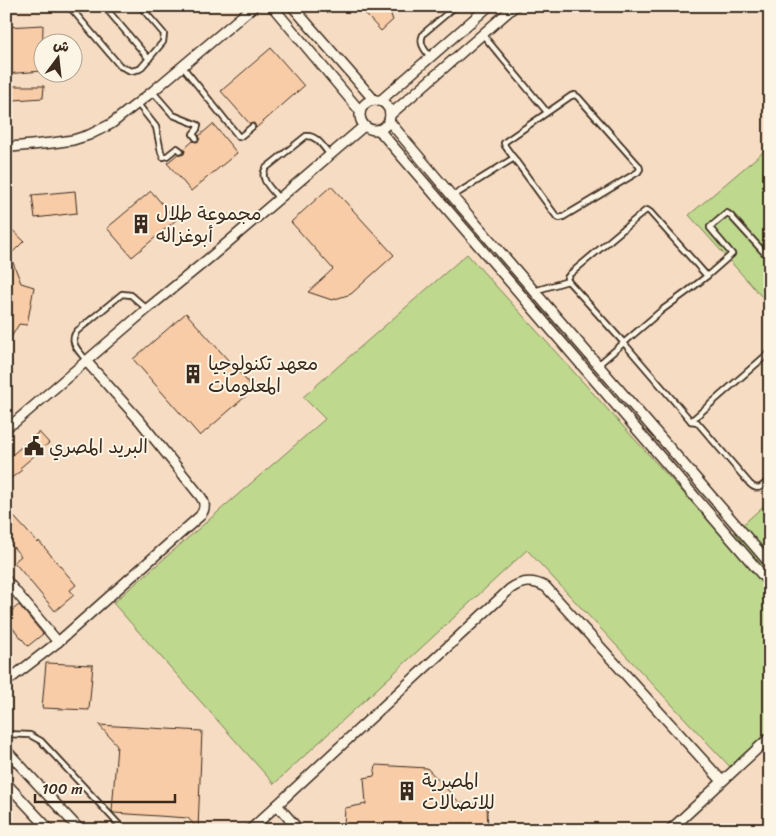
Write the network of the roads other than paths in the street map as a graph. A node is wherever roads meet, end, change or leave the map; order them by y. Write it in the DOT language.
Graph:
graph roads {
  1 [pos="69,6"];
  2 [pos="104,6"];
  3 [pos="140,6"];
  4 [pos="254,6"];
  5 [pos="272,6"];
  6 [pos="293,6"];
  7 [pos="456,6"];
  8 [pos="515,6"];
  9 [pos="482,8"];
  10 [pos="482,34"];
  11 [pos="430,57"];
  12 [pos="149,59"];
  13 [pos="182,66"];
  14 [pos="153,91"];
  15 [pos="377,100"];
  16 [pos="137,103"];
  17 [pos="360,111"];
  18 [pos="547,112"];
  19 [pos="389,118"];
  20 [pos="252,126"];
  21 [pos="364,126"];
  22 [pos="379,130"];
  23 [pos="196,138"];
  24 [pos="6,148"];
  25 [pos="181,151"];
  26 [pos="330,155"];
  27 [pos="514,158"];
  28 [pos="452,196"];
  29 [pos="279,199"];
  30 [pos="770,259"];
  31 [pos="707,276"];
  32 [pos="568,281"];
  33 [pos="534,291"];
  34 [pos="147,309"];
  35 [pos="624,343"];
  36 [pos="770,352"];
  37 [pos="86,360"];
  38 [pos="598,365"];
  39 [pos="691,421"];
  40 [pos="6,427"];
  41 [pos="770,479"];
  42 [pos="770,564"];
  43 [pos="6,580"];
  44 [pos="770,584"];
  45 [pos="58,642"];
  46 [pos="6,682"];
  47 [pos="6,734"];
  48 [pos="770,736"];
  49 [pos="6,750"];
  50 [pos="722,780"];
  51 [pos="6,783"];
  52 [pos="276,805"];
  53 [pos="50,830"];
  54 [pos="80,830"];
  55 [pos="124,830"];
  56 [pos="250,830"];
  57 [pos="299,830"];
  58 [pos="670,830"];
  1 -- 12 [label="lane"];
  2 -- 12 [label="lane"];
  3 -- 12 [label="lane"];
  4 -- 13 [label="street"];
  5 -- 17 [label="street"];
  6 -- 15 [label="street"];
  7 -- 11 [label="lane"];
  8 -- 10 [label="street"];
  9 -- 11 [label="street"];
  10 -- 18 [label="lane"];
  10 -- 19 [label="street"];
  11 -- 15 [label="street"];
  13 -- 14 [label="street"];
  13 -- 20 [label="lane"];
  14 -- 16 [label="street"];
  14 -- 23 [label="lane"];
  15 -- 17 [label="street"];
  15 -- 19 [label="street"];
  16 -- 24 [label="street"];
  16 -- 25 [label="lane"];
  17 -- 21 [label="street"];
  18 -- 27 [label="lane"];
  18 -- 27 [label="lane"];
  19 -- 22 [label="street"];
  19 -- 28 [label="street"];
  21 -- 22 [label="street"];
  21 -- 26 [label="street"];
  22 -- 44 [label="street"];
  26 -- 29 [label="street"];
  26 -- 29 [label="lane"];
  27 -- 28 [label="lane"];
  28 -- 33 [label="street"];
  29 -- 34 [label="street"];
  30 -- 31 [label="lane"];
  31 -- 32 [label="lane"];
  31 -- 35 [label="lane"];
  32 -- 33 [label="lane"];
  32 -- 35 [label="lane"];
  33 -- 38 [label="street"];
  34 -- 37 [label="street"];
  34 -- 37 [label="lane"];
  35 -- 38 [label="lane"];
  35 -- 39 [label="lane"];
  36 -- 39 [label="lane"];
  37 -- 40 [label="street"];
  37 -- 45 [label="street"];
  38 -- 42 [label="street"];
  39 -- 41 [label="lane"];
  43 -- 45 [label="street"];
  45 -- 46 [label="street"];
  47 -- 55 [label="lane"];
  48 -- 50 [label="street"];
  49 -- 54 [label="street"];
  50 -- 52 [label="street"];
  50 -- 58 [label="street"];
  51 -- 53 [label="street"];
  52 -- 56 [label="street"];
  52 -- 57 [label="street"];
}
